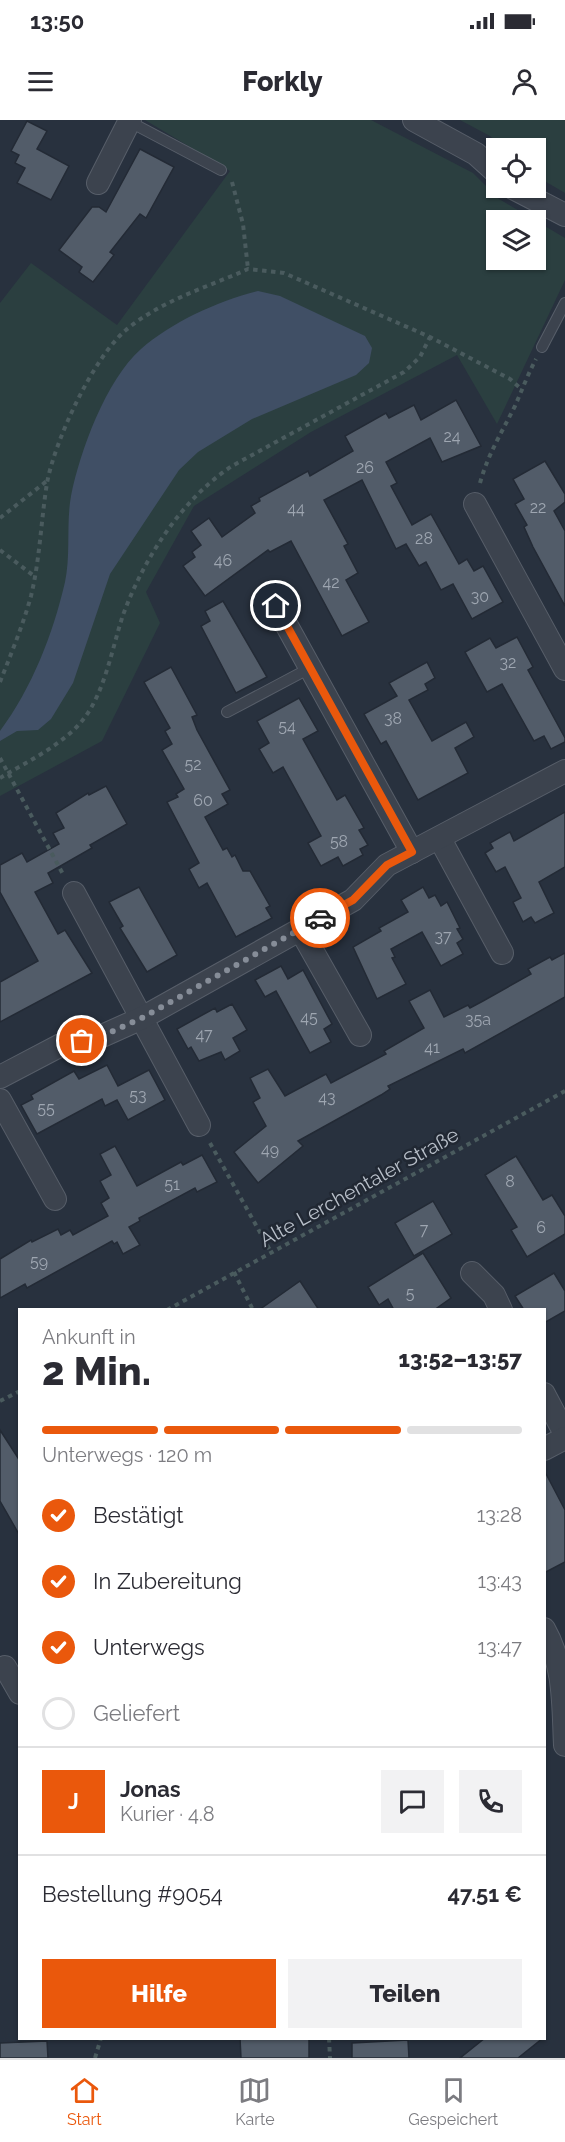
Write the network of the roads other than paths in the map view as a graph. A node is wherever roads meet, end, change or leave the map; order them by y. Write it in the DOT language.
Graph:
graph roads {
  1 [pos="414,120"];
  2 [pos="130,121"];
  3 [pos="486,163"];
  4 [pos="221,170"];
  5 [pos="98,183"];
  6 [pos="532,198"];
  7 [pos="565,215"];
  8 [pos="565,303"];
  9 [pos="542,347"];
  10 [pos="475,504"];
  11 [pos="276,606"];
  12 [pos="310,668"];
  13 [pos="565,669"];
  14 [pos="227,712"];
  15 [pos="565,771"];
  16 [pos="440,839"];
  17 [pos="412,852"];
  18 [pos="74,893"];
  19 [pos="300,929"];
  20 [pos="502,953"];
  21 [pos="142,1018"];
  22 [pos="360,1035"];
  23 [pos="0,1077"];
  24 [pos="0,1100"];
  25 [pos="199,1125"];
  26 [pos="55,1199"];
  27 [pos="472,1273"];
  28 [pos="500,1308"];
  29 [pos="546,1398"];
  30 [pos="565,1436"];
  31 [pos="546,1448"];
  32 [pos="546,1633"];
  33 [pos="8,1665"];
  34 [pos="18,1688"];
  35 [pos="565,1744"];
  1 -- 3 [label="street"];
  2 -- 4 [label="lane"];
  2 -- 5 [label="street"];
  6 -- 7 [label="street"];
  8 -- 9 [label="lane"];
  10 -- 13 [label="street"];
  11 -- 12 [label="street"];
  12 -- 14 [label="lane"];
  12 -- 17 [label="street"];
  15 -- 16 [label="street"];
  16 -- 17 [label="street"];
  16 -- 20 [label="street"];
  17 -- 19 [label="street"];
  18 -- 21 [label="street"];
  19 -- 21 [label="street"];
  19 -- 22 [label="street"];
  21 -- 23 [label="street"];
  21 -- 25 [label="street"];
  24 -- 26 [label="street"];
  27 -- 28 [label="street"];
  29 -- 30 [label="street"];
  30 -- 31 [label="street"];
  32 -- 35 [label="street"];
  33 -- 34 [label="street"];
}
